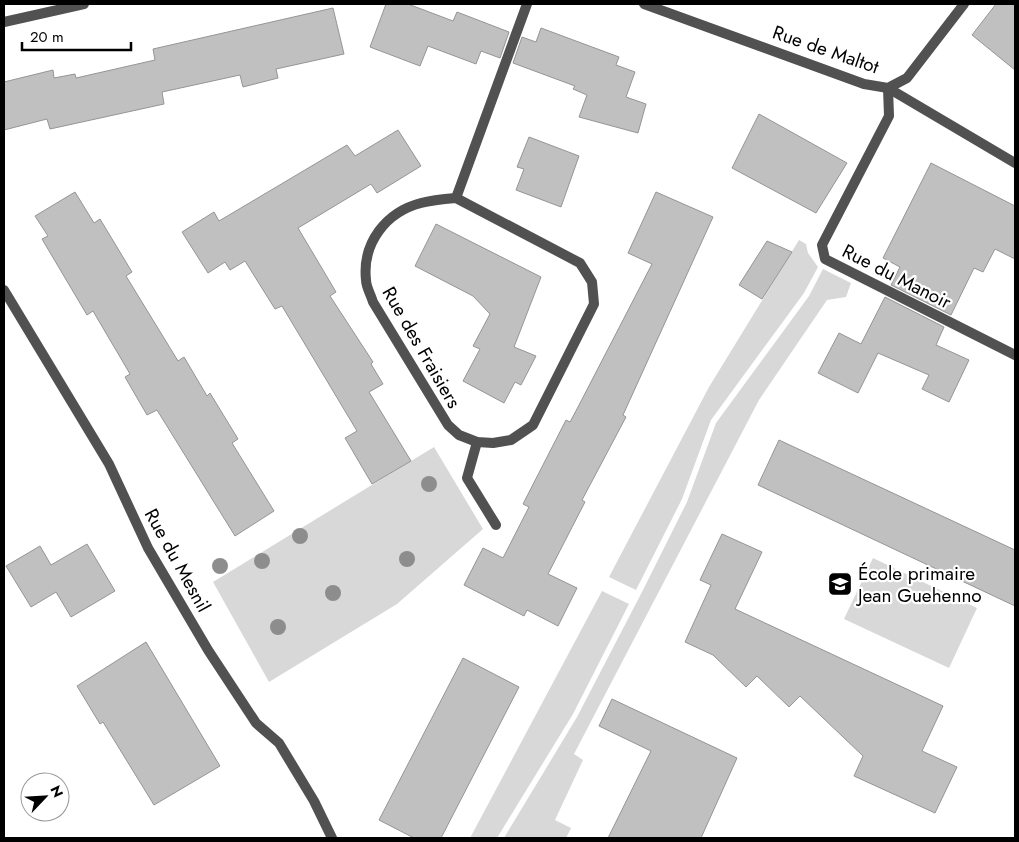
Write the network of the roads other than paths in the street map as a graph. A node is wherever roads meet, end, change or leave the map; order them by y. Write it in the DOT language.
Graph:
graph roads {
  1 [pos="84,4"];
  2 [pos="527,4"];
  3 [pos="644,4"];
  4 [pos="964,4"];
  5 [pos="4,22"];
  6 [pos="888,88"];
  7 [pos="1015,163"];
  8 [pos="456,198"];
  9 [pos="4,290"];
  10 [pos="1015,355"];
  11 [pos="477,442"];
  12 [pos="496,525"];
  13 [pos="332,838"];
  1 -- 5 [label="street"];
  2 -- 8 [label="street"];
  3 -- 6 [label="street, Rue de Maltot"];
  4 -- 6 [label="street, Rue de Maltot"];
  6 -- 7 [label="street"];
  6 -- 10 [label="street, Rue du Manoir"];
  8 -- 11 [label="street, Rue des Fraisiers"];
  8 -- 11 [label="street"];
  9 -- 13 [label="street, Rue du Mesnil"];
  11 -- 12 [label="street"];
}
